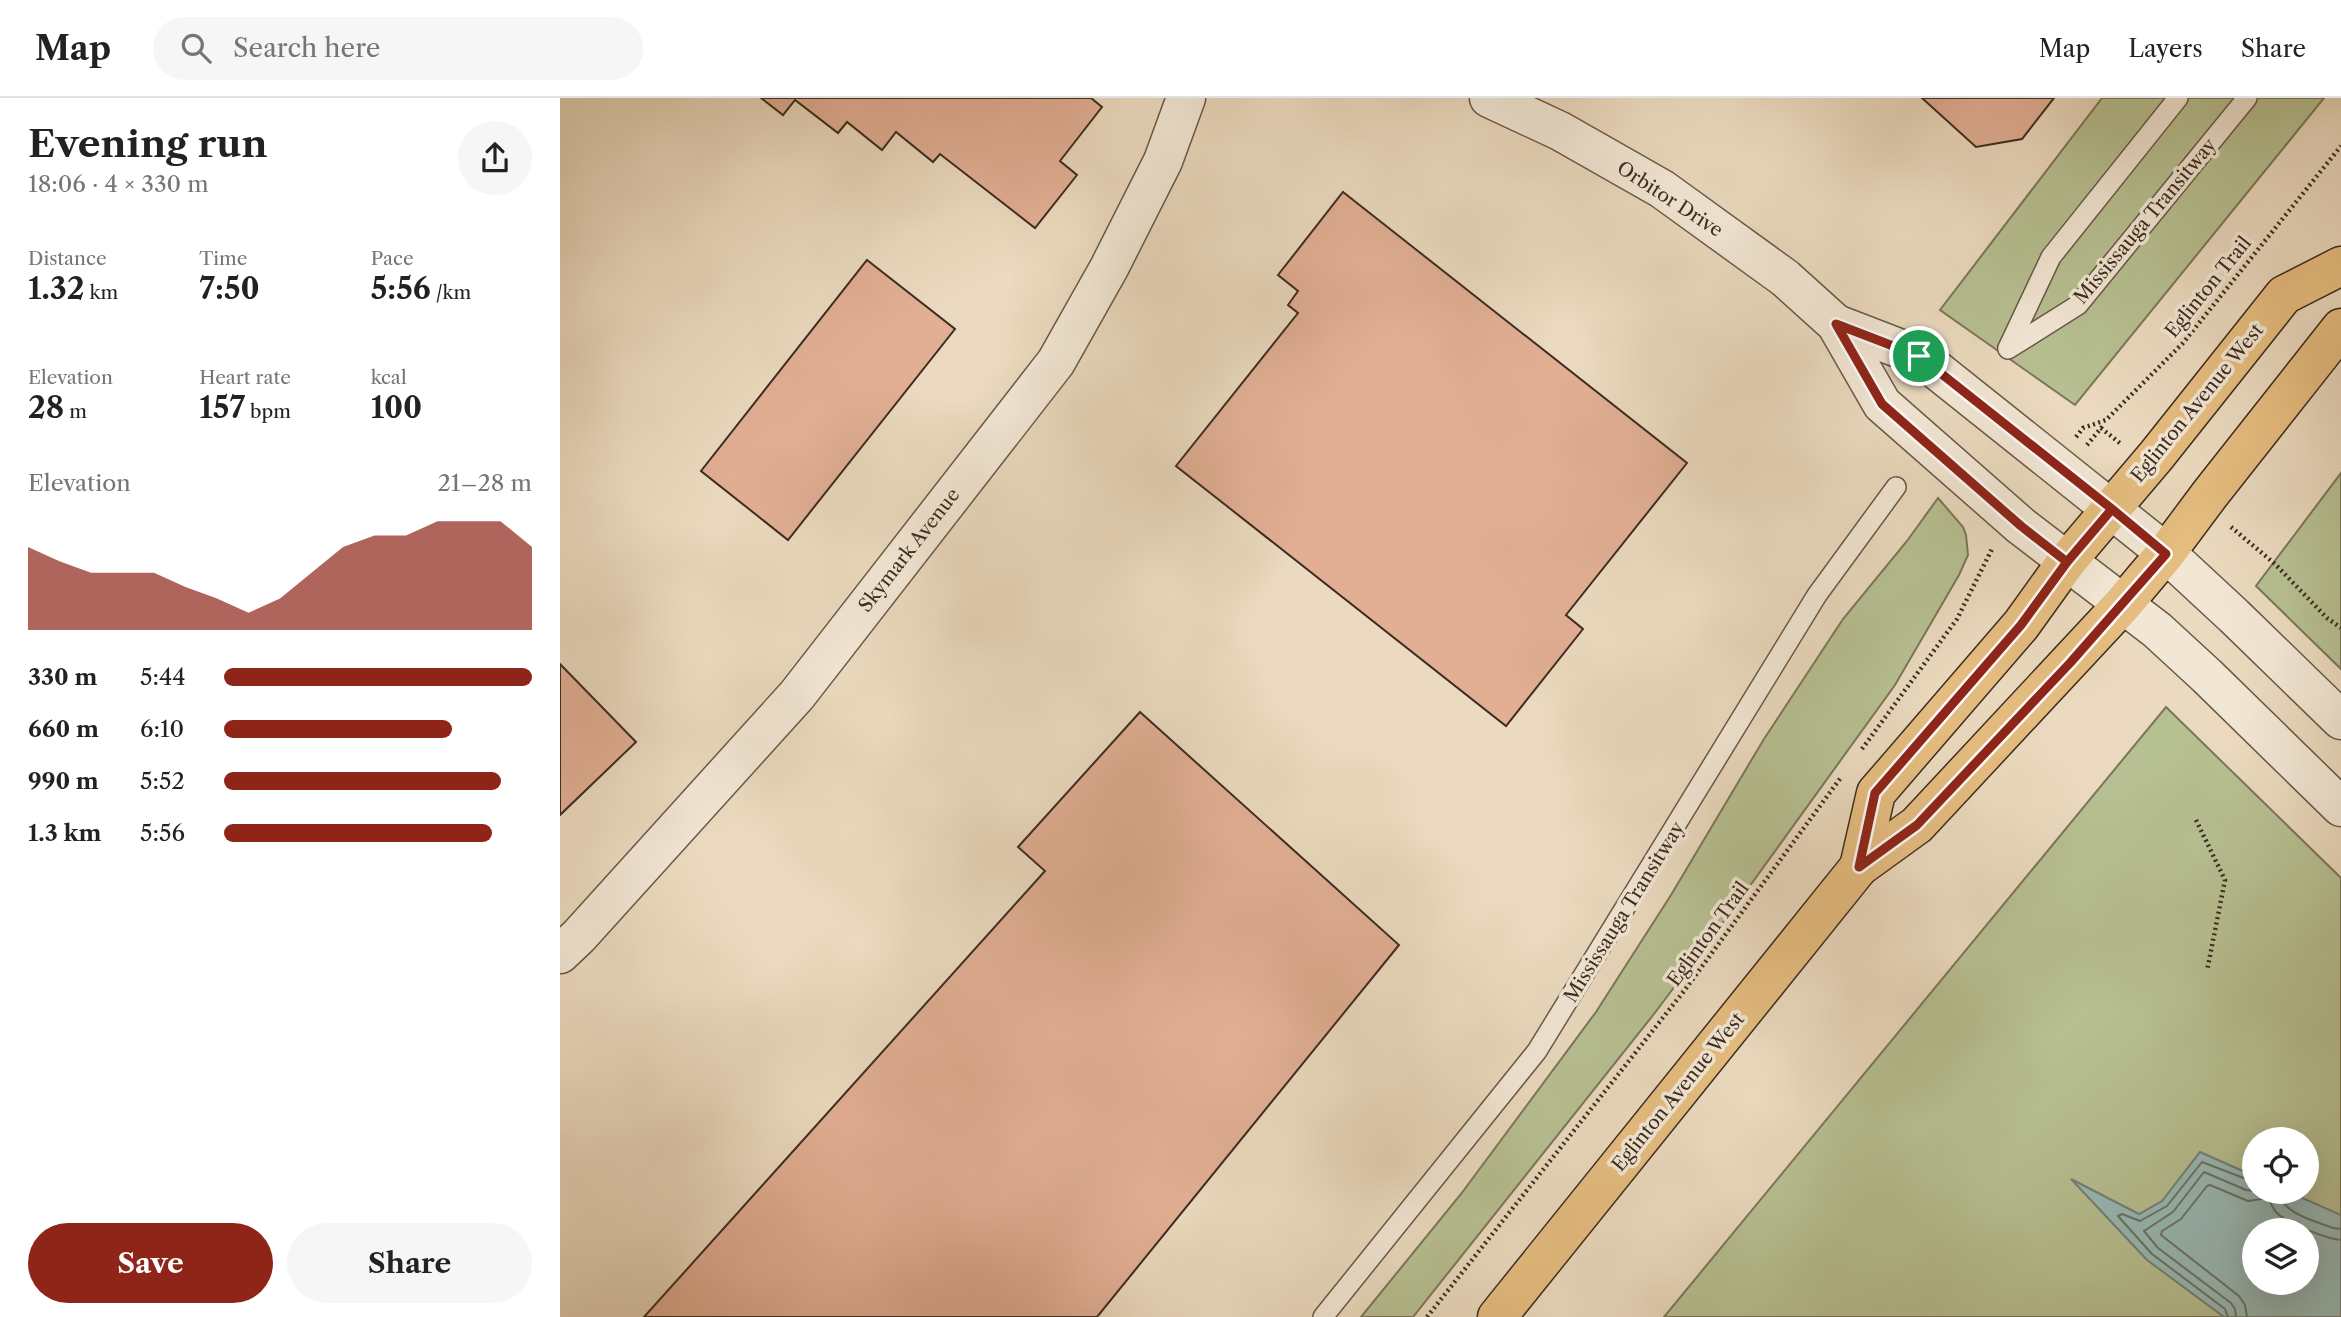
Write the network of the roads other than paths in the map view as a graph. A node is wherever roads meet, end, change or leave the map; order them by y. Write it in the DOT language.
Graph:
graph roads {
  1 [pos="1186,98"];
  2 [pos="1489,98"];
  3 [pos="2178,98"];
  4 [pos="2247,98"];
  5 [pos="2341,266"];
  6 [pos="1836,324"];
  7 [pos="2341,328"];
  8 [pos="1896,486"];
  9 [pos="2123,518"];
  10 [pos="2166,554"];
  11 [pos="2080,572"];
  12 [pos="2123,604"];
  13 [pos="2341,720"];
  14 [pos="2341,807"];
  15 [pos="1859,867"];
  16 [pos="560,954"];
  17 [pos="1323,1317"];
  18 [pos="1497,1317"];
  1 -- 16 [label="street, Skymark Avenue"];
  2 -- 6 [label="street, Orbitor Drive"];
  3 -- 4 [label="lane, Mississauga Transitway"];
  5 -- 9 [label="main road, Eglinton Avenue West"];
  6 -- 9 [label="street, Orbitor Drive"];
  6 -- 11 [label="street, Orbitor Drive"];
  7 -- 10 [label="main road, Eglinton Avenue West"];
  8 -- 17 [label="lane, Mississauga Transitway"];
  9 -- 10 [label="street, Orbitor Drive"];
  9 -- 11 [label="main road, Eglinton Avenue West"];
  10 -- 12 [label="main road, Eglinton Avenue West"];
  10 -- 13 [label="street, Orbitor Drive"];
  11 -- 12 [label="street, Orbitor Drive"];
  11 -- 15 [label="main road, Eglinton Avenue West"];
  12 -- 14 [label="street, Orbitor Drive"];
  12 -- 15 [label="main road, Eglinton Avenue West"];
  15 -- 18 [label="main road, Eglinton Avenue West"];
}
